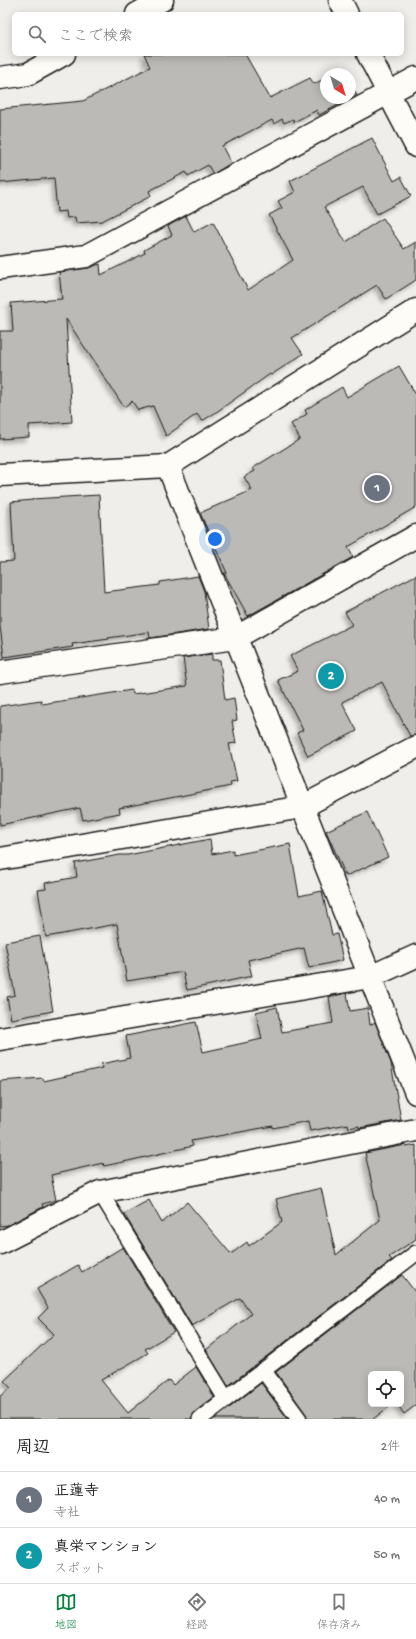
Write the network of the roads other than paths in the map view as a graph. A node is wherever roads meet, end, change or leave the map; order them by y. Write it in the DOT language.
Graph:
graph roads {
  1 [pos="162,0"];
  2 [pos="340,0"];
  3 [pos="141,12"];
  4 [pos="346,12"];
  5 [pos="60,56"];
  6 [pos="369,56"];
  7 [pos="0,78"];
  8 [pos="416,78"];
  9 [pos="388,92"];
  10 [pos="416,146"];
  11 [pos="0,268"];
  12 [pos="416,310"];
  13 [pos="168,466"];
  14 [pos="0,475"];
  15 [pos="416,536"];
  16 [pos="235,638"];
  17 [pos="0,672"];
  18 [pos="416,747"];
  19 [pos="302,806"];
  20 [pos="0,859"];
  21 [pos="416,956"];
  22 [pos="370,977"];
  23 [pos="0,1039"];
  24 [pos="416,1094"];
  25 [pos="416,1130"];
  26 [pos="100,1192"];
  27 [pos="0,1243"];
  28 [pos="416,1253"];
  29 [pos="263,1370"];
  30 [pos="226,1399"];
  31 [pos="200,1419"];
  32 [pos="299,1419"];
  1 -- 3 [label="street"];
  2 -- 4 [label="street"];
  5 -- 7 [label="street"];
  6 -- 9 [label="street"];
  8 -- 9 [label="street"];
  9 -- 10 [label="street"];
  9 -- 11 [label="street"];
  12 -- 13 [label="street"];
  13 -- 14 [label="street"];
  13 -- 16 [label="street"];
  15 -- 16 [label="street"];
  16 -- 17 [label="street"];
  16 -- 19 [label="street"];
  18 -- 19 [label="street"];
  19 -- 20 [label="street"];
  19 -- 22 [label="street"];
  21 -- 22 [label="street"];
  22 -- 23 [label="street"];
  22 -- 24 [label="street"];
  25 -- 26 [label="street"];
  26 -- 27 [label="street"];
  26 -- 30 [label="lane"];
  28 -- 29 [label="lane"];
  29 -- 30 [label="lane"];
  29 -- 32 [label="lane"];
  30 -- 31 [label="lane"];
}
